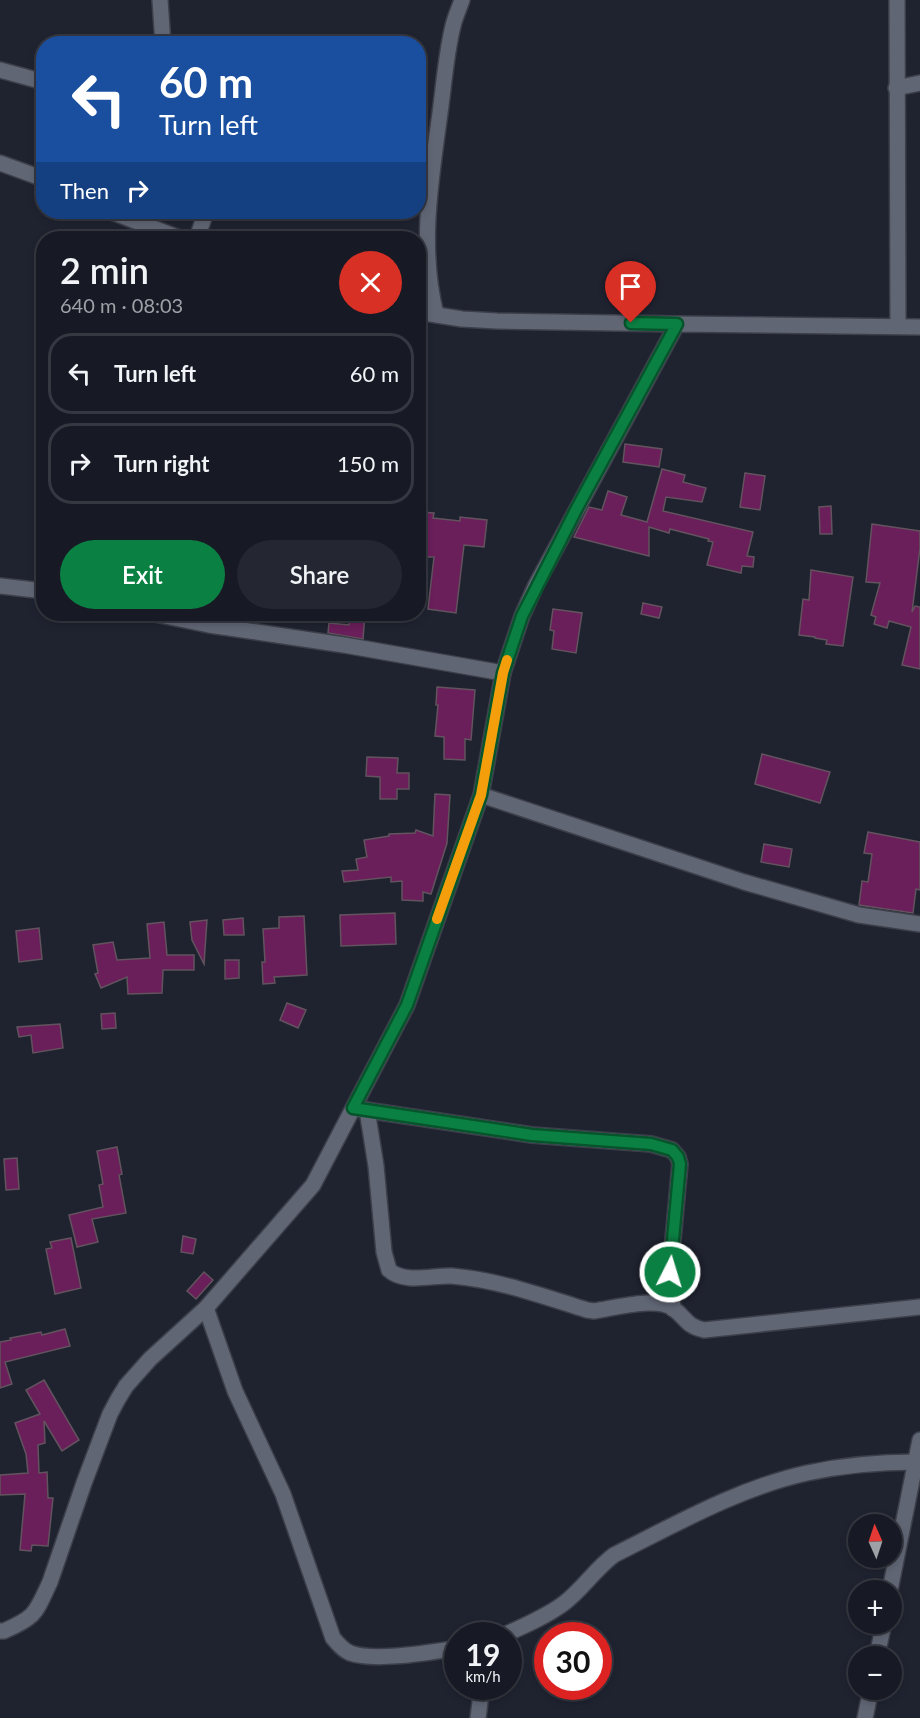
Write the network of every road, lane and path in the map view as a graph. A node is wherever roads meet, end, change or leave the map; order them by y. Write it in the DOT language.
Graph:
graph roads {
  1 [pos="160,0"];
  2 [pos="462,0"];
  3 [pos="897,0"];
  4 [pos="162,36"];
  5 [pos="0,70"];
  6 [pos="36,80"];
  7 [pos="920,83"];
  8 [pos="896,88"];
  9 [pos="0,163"];
  10 [pos="36,176"];
  11 [pos="130,219"];
  12 [pos="161,231"];
  13 [pos="426,313"];
  14 [pos="436,314"];
  15 [pos="677,324"];
  16 [pos="898,325"];
  17 [pos="920,327"];
  18 [pos="0,586"];
  19 [pos="36,590"];
  20 [pos="189,621"];
  21 [pos="503,673"];
  22 [pos="481,795"];
  23 [pos="920,924"];
  24 [pos="360,1109"];
  25 [pos="206,1308"];
  26 [pos="920,1308"];
  27 [pos="673,1309"];
  28 [pos="920,1440"];
  29 [pos="916,1462"];
  30 [pos="892,1580"];
  31 [pos="522,1626"];
  32 [pos="0,1631"];
  33 [pos="444,1650"];
  34 [pos="480,1700"];
  35 [pos="869,1700"];
  36 [pos="478,1718"];
  37 [pos="865,1718"];
  1 -- 4 [label="street"];
  2 -- 14 [label="street"];
  3 -- 8 [label="street"];
  5 -- 6 [label="street"];
  7 -- 8 [label="street"];
  8 -- 16 [label="street"];
  9 -- 10 [label="street"];
  11 -- 12 [label="street"];
  13 -- 14 [label="street"];
  14 -- 15 [label="street"];
  15 -- 16 [label="street"];
  15 -- 21 [label="street"];
  16 -- 17 [label="street"];
  18 -- 19 [label="street"];
  20 -- 21 [label="street"];
  21 -- 22 [label="street"];
  22 -- 23 [label="street"];
  22 -- 24 [label="street"];
  24 -- 25 [label="street"];
  24 -- 27 [label="street"];
  24 -- 27 [label="street"];
  25 -- 32 [label="street"];
  25 -- 33 [label="street"];
  26 -- 27 [label="street"];
  28 -- 29 [label="street"];
  29 -- 30 [label="street"];
  29 -- 31 [label="street"];
  34 -- 36 [label="street"];
  35 -- 37 [label="street"];
}
